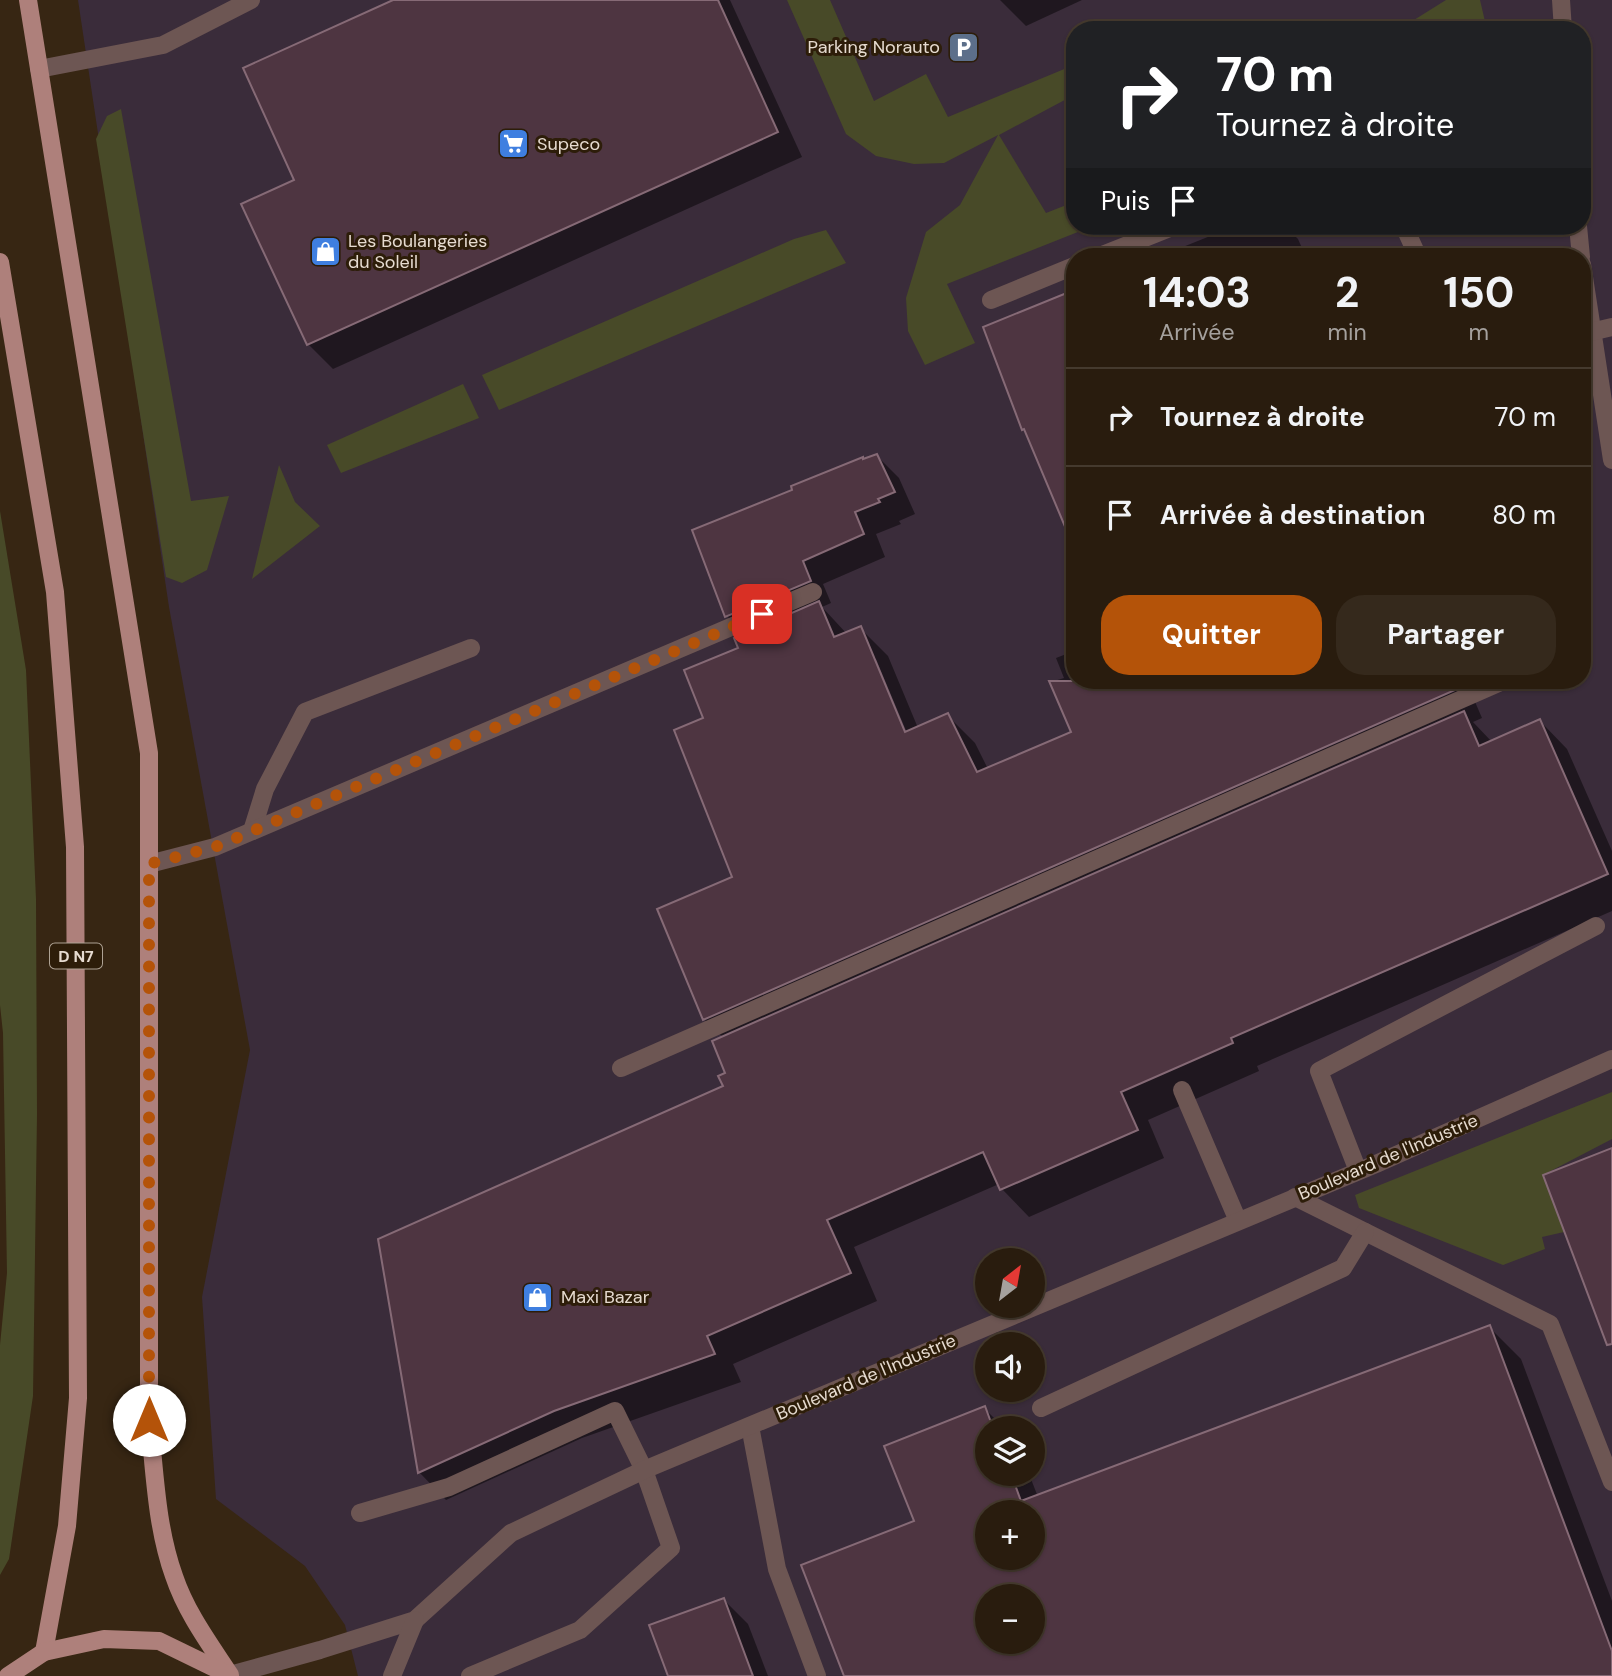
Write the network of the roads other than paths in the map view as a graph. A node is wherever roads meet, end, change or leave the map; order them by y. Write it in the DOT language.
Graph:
graph roads {
  1 [pos="28,0"];
  2 [pos="251,0"];
  3 [pos="1561,0"];
  4 [pos="1562,21"];
  5 [pos="39,69"];
  6 [pos="1152,235"];
  7 [pos="1120,248"];
  8 [pos="0,262"];
  9 [pos="1066,269"];
  10 [pos="991,300"];
  11 [pos="1612,327"];
  12 [pos="1591,332"];
  13 [pos="1591,353"];
  14 [pos="1612,460"];
  15 [pos="813,592"];
  16 [pos="471,648"];
  17 [pos="1485,689"];
  18 [pos="253,831"];
  19 [pos="149,864"];
  20 [pos="1596,926"];
  21 [pos="1612,1059"];
  22 [pos="621,1068"];
  23 [pos="1182,1090"];
  24 [pos="1358,1171"];
  25 [pos="1295,1197"];
  26 [pos="1238,1221"];
  27 [pos="1365,1232"];
  28 [pos="1041,1408"];
  29 [pos="750,1426"];
  30 [pos="644,1469"];
  31 [pos="1612,1482"];
  32 [pos="360,1513"];
  33 [pos="415,1620"];
  34 [pos="44,1652"];
  35 [pos="8,1676"];
  36 [pos="231,1676"];
  37 [pos="392,1676"];
  38 [pos="470,1676"];
  39 [pos="817,1676"];
  1 -- 5 [label="main road"];
  2 -- 5 [label="street"];
  3 -- 4 [label="street"];
  5 -- 19 [label="main road"];
  6 -- 7 [label="street"];
  8 -- 34 [label="main road, D N7"];
  9 -- 10 [label="street"];
  11 -- 12 [label="street"];
  13 -- 14 [label="street"];
  15 -- 18 [label="street"];
  16 -- 18 [label="street"];
  17 -- 22 [label="street"];
  18 -- 19 [label="street"];
  19 -- 36 [label="main road"];
  20 -- 24 [label="street"];
  21 -- 24 [label="street, Boulevard de l'Industrie"];
  23 -- 26 [label="street"];
  24 -- 25 [label="street, Boulevard de l'Industrie"];
  25 -- 26 [label="street, Boulevard de l'Industrie"];
  25 -- 27 [label="street"];
  26 -- 29 [label="street, Boulevard de l'Industrie"];
  27 -- 28 [label="street"];
  27 -- 31 [label="street"];
  29 -- 30 [label="street, Boulevard de l'Industrie"];
  29 -- 39 [label="street"];
  30 -- 32 [label="street"];
  30 -- 33 [label="street, Boulevard de l'Industrie"];
  30 -- 38 [label="street"];
  33 -- 36 [label="street, Boulevard de l'Industrie"];
  33 -- 37 [label="street, Boulevard de l'Industrie"];
  34 -- 35 [label="main road"];
  34 -- 36 [label="main road"];
}
